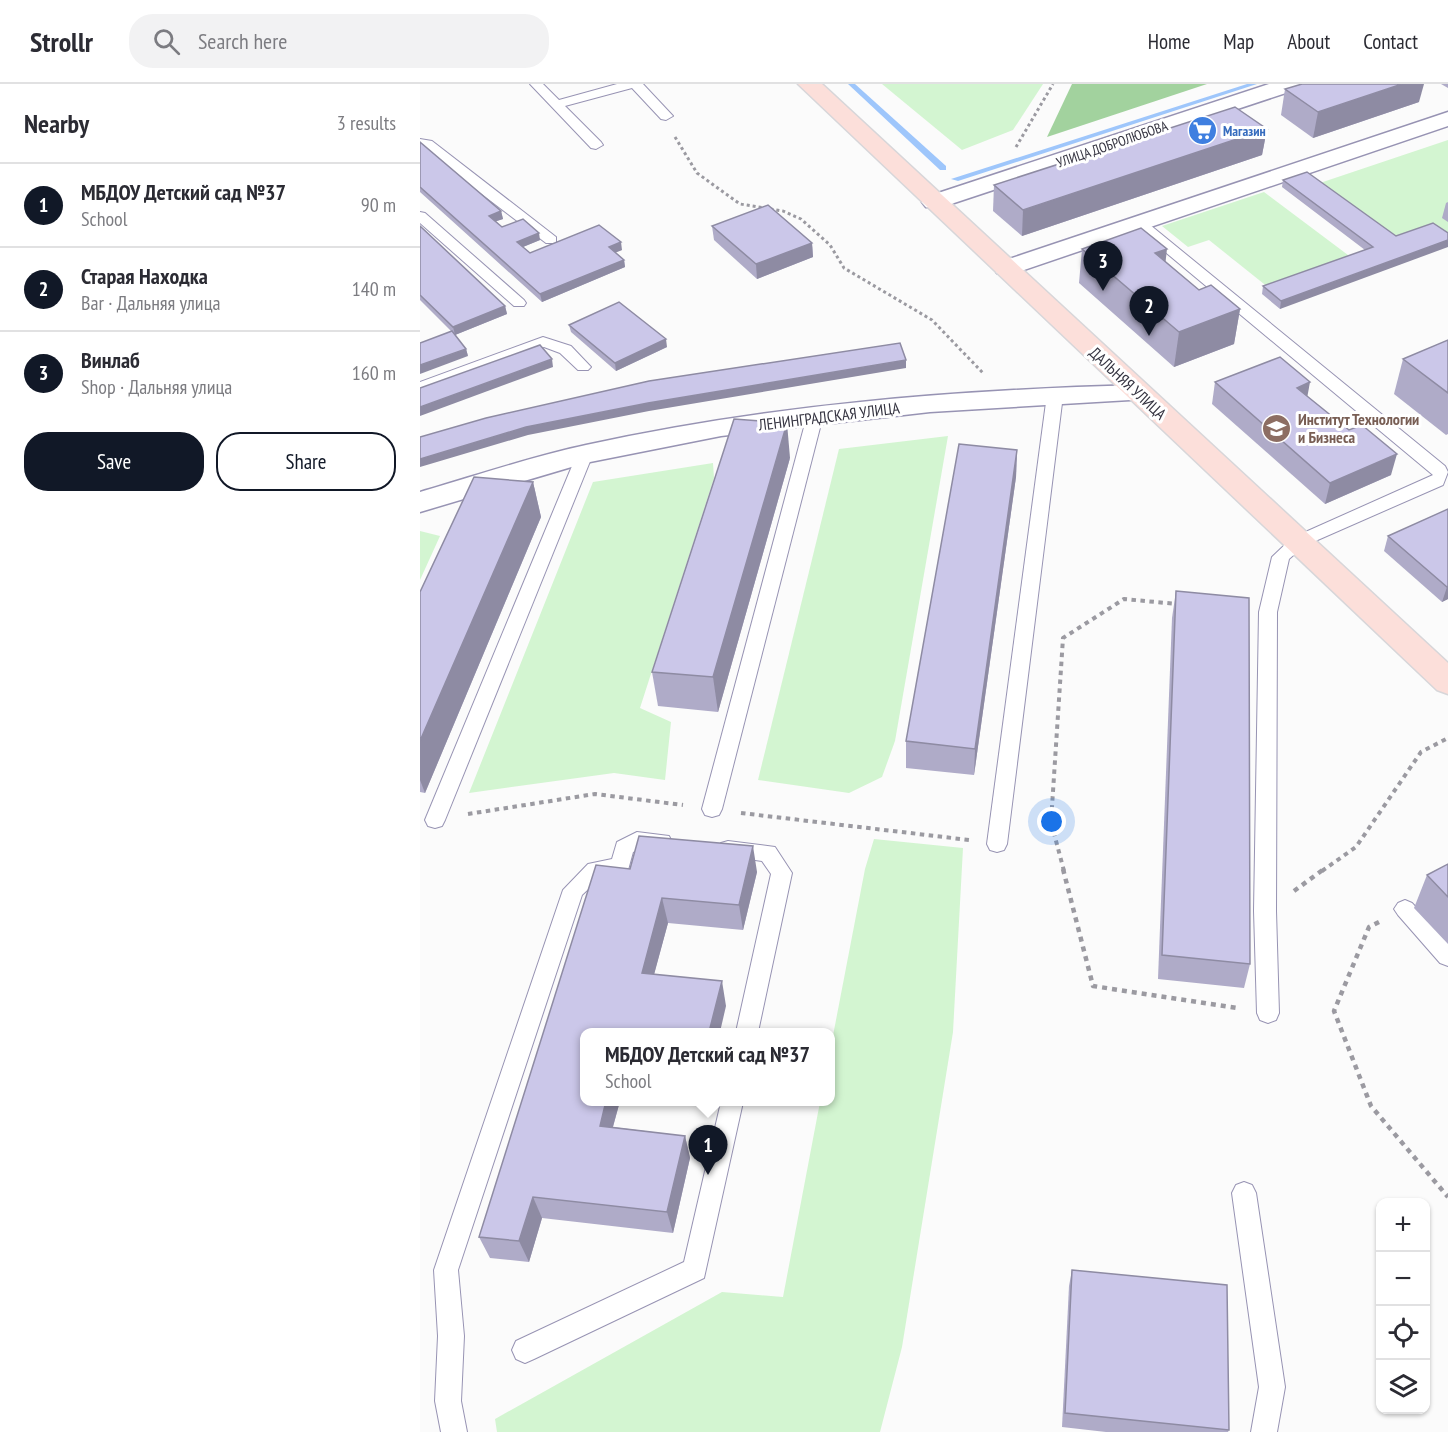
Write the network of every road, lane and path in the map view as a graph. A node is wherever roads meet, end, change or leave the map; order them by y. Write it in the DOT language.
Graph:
graph roads {
  1 [pos="536,84"];
  2 [pos="631,84"];
  3 [pos="636,84"];
  4 [pos="808,84"];
  5 [pos="1053,84"];
  6 [pos="1290,84"];
  7 [pos="556,105"];
  8 [pos="666,116"];
  9 [pos="1448,119"];
  10 [pos="420,143"];
  11 [pos="596,145"];
  12 [pos="1011,155"];
  13 [pos="934,202"];
  14 [pos="420,216"];
  15 [pos="1139,223"];
  16 [pos="551,240"];
  17 [pos="1006,268"];
  18 [pos="519,303"];
  19 [pos="583,367"];
  20 [pos="420,387"];
  21 [pos="1138,393"];
  22 [pos="1055,395"];
  23 [pos="1005,399"];
  24 [pos="815,416"];
  25 [pos="585,454"];
  26 [pos="1444,469"];
  27 [pos="420,502"];
  28 [pos="1298,542"];
  29 [pos="1179,604"];
  30 [pos="1448,682"];
  31 [pos="1448,738"];
  32 [pos="712,809"];
  33 [pos="435,820"];
  34 [pos="685,844"];
  35 [pos="997,844"];
  36 [pos="708,847"];
  37 [pos="1405,909"];
  38 [pos="1265,911"];
  39 [pos="1448,957"];
  40 [pos="1268,1013"];
  41 [pos="748,1028"];
  42 [pos="731,1106"];
  43 [pos="1244,1193"];
  44 [pos="1448,1197"];
  45 [pos="525,1350"];
  46 [pos="454,1432"];
  47 [pos="1264,1432"];
  1 -- 7 [label="lane"];
  2 -- 7 [label="lane"];
  3 -- 8 [label="lane"];
  4 -- 13 [label="main road, ДАЛЬНЯЯ УЛИЦА"];
  5 -- 12 [label="path"];
  6 -- 13 [label="street, УЛИЦА ДОБРОЛЮБОВА"];
  7 -- 11 [label="lane"];
  8 -- 23 [label="path"];
  9 -- 15 [label="street"];
  10 -- 16 [label="lane"];
  13 -- 17 [label="main road, ДАЛЬНЯЯ УЛИЦА"];
  14 -- 18 [label="lane"];
  15 -- 17 [label="street"];
  15 -- 26 [label="lane"];
  17 -- 21 [label="main road, ДАЛЬНЯЯ УЛИЦА"];
  19 -- 20 [label="lane"];
  21 -- 22 [label="street, ЛЕНИНГРАДСКАЯ УЛИЦА"];
  21 -- 28 [label="main road, ДАЛЬНЯЯ УЛИЦА"];
  22 -- 23 [label="street, ЛЕНИНГРАДСКАЯ УЛИЦА"];
  22 -- 35 [label="lane"];
  23 -- 24 [label="street, ЛЕНИНГРАДСКАЯ УЛИЦА"];
  24 -- 25 [label="street, ЛЕНИНГРАДСКАЯ УЛИЦА"];
  24 -- 32 [label="lane"];
  25 -- 27 [label="street, ЛЕНИНГРАДСКАЯ УЛИЦА"];
  25 -- 33 [label="lane"];
  26 -- 28 [label="lane"];
  28 -- 30 [label="main road, ДАЛЬНЯЯ УЛИЦА"];
  28 -- 38 [label="lane"];
  29 -- 40 [label="path"];
  31 -- 38 [label="path"];
  34 -- 46 [label="lane"];
  36 -- 41 [label="lane"];
  37 -- 39 [label="lane"];
  37 -- 44 [label="path"];
  38 -- 40 [label="lane"];
  42 -- 45 [label="lane"];
  43 -- 47 [label="lane"];
}
